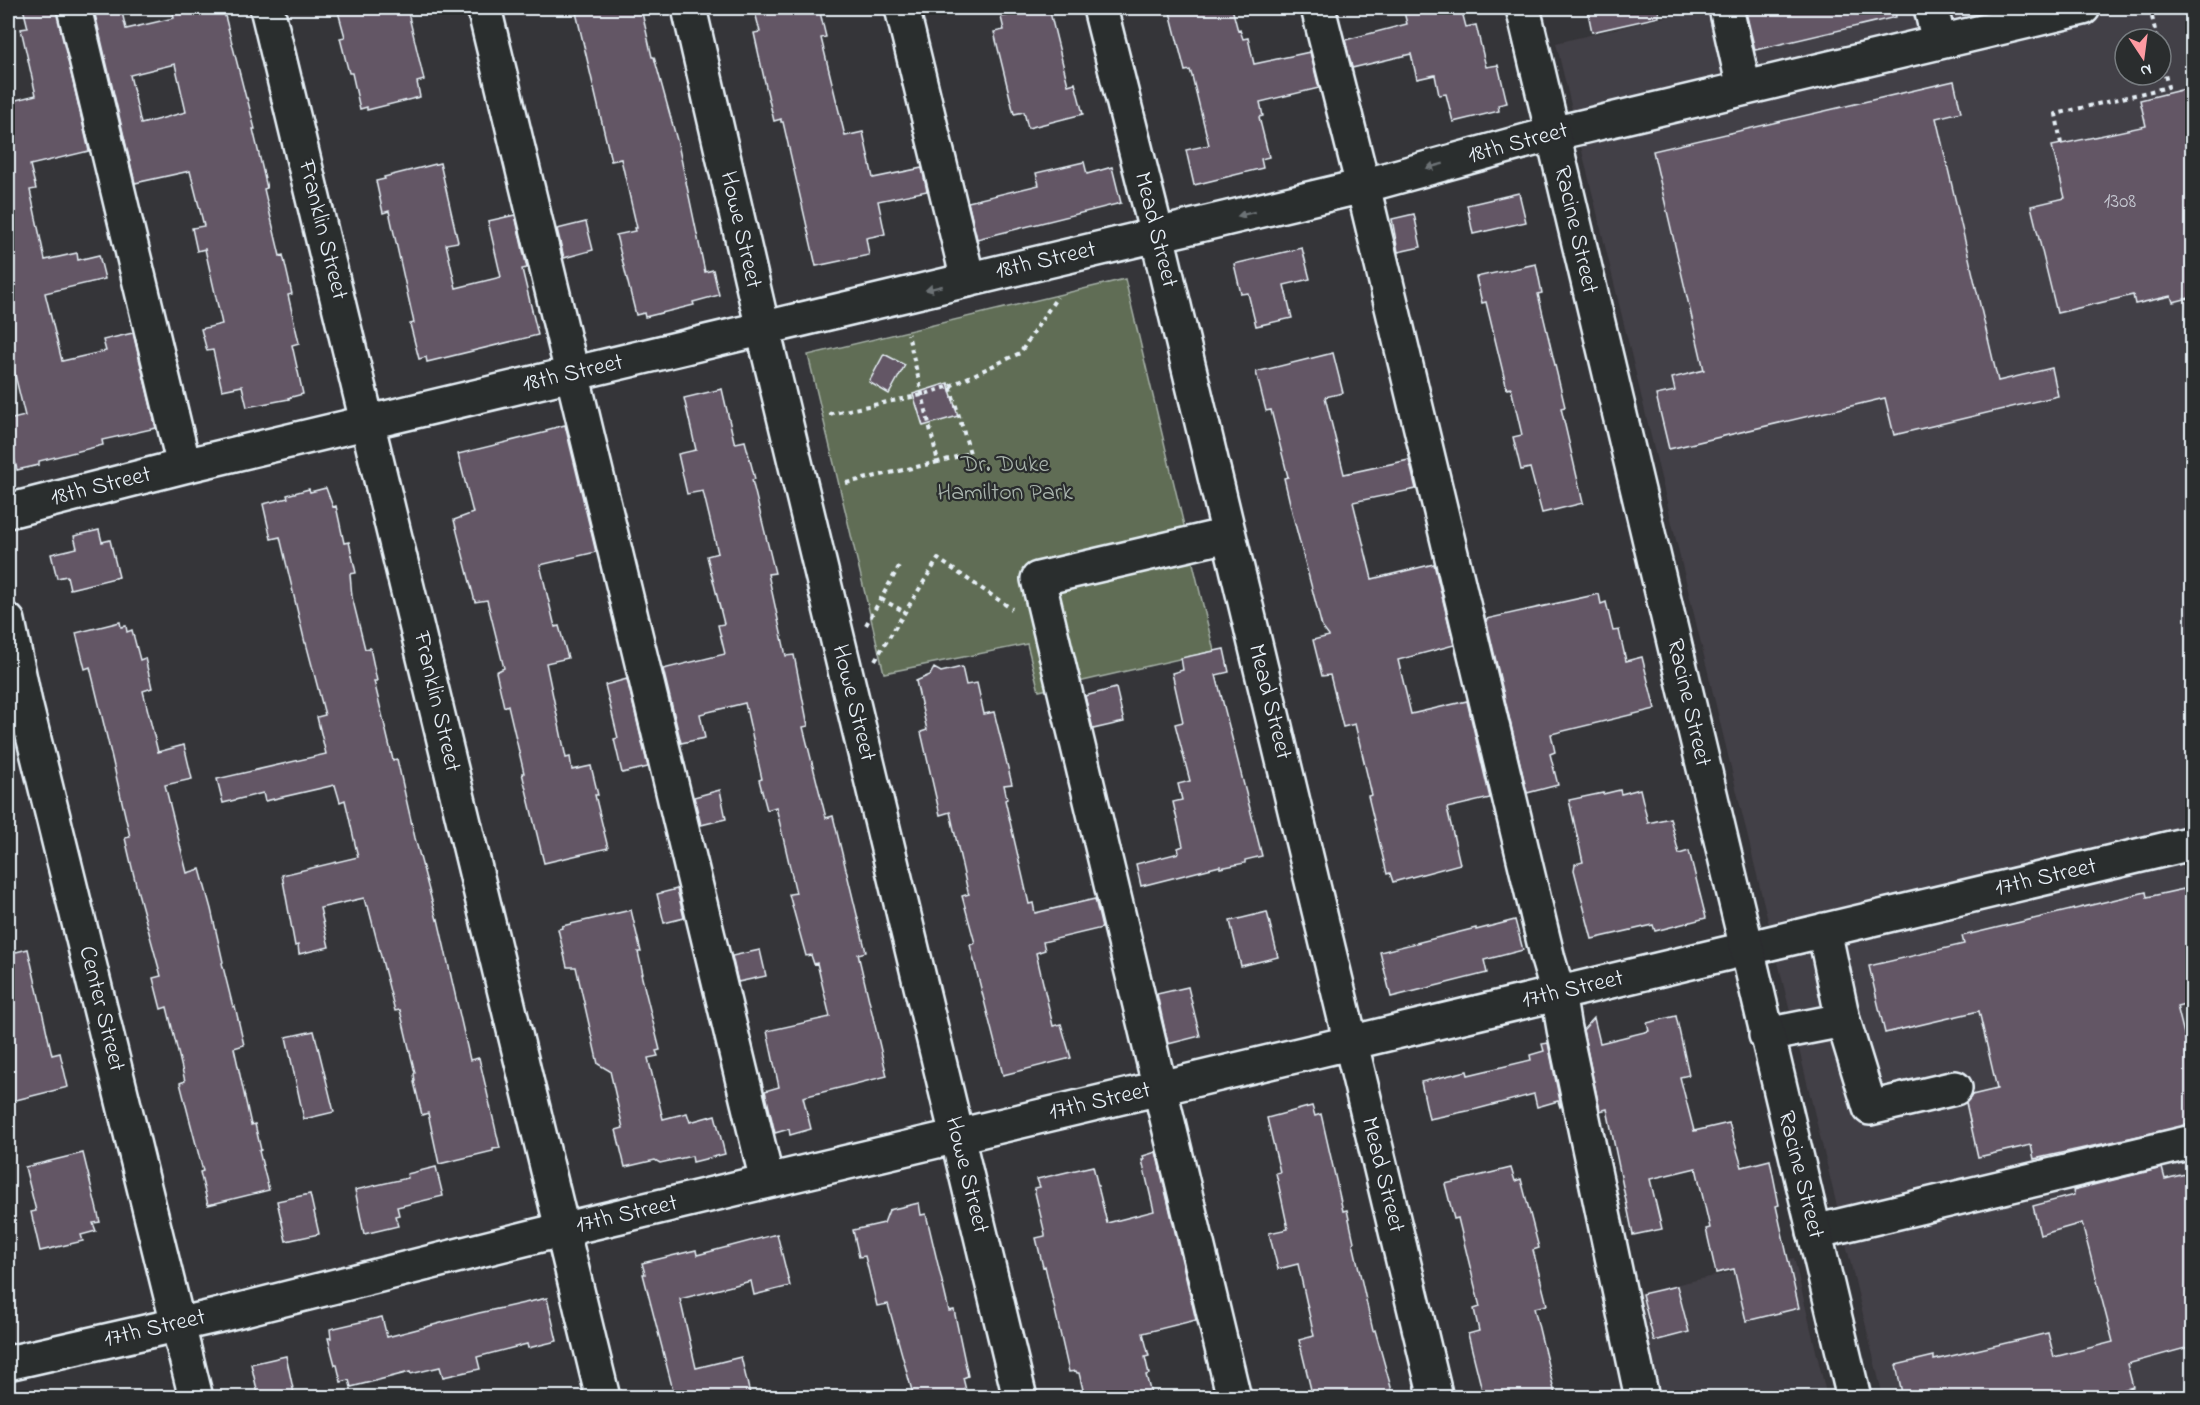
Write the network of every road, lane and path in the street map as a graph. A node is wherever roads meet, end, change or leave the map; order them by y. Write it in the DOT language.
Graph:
graph roads {
  1 [pos="74,8"];
  2 [pos="267,8"];
  3 [pos="484,8"];
  4 [pos="689,8"];
  5 [pos="902,8"];
  6 [pos="1100,8"];
  7 [pos="1318,8"];
  8 [pos="1523,8"];
  9 [pos="1725,8"];
  10 [pos="1931,8"];
  11 [pos="2084,8"];
  12 [pos="2150,8"];
  13 [pos="2154,27"];
  14 [pos="1939,42"];
  15 [pos="2168,87"];
  16 [pos="1744,88"];
  17 [pos="1552,134"];
  18 [pos="2061,144"];
  19 [pos="1363,186"];
  20 [pos="1157,235"];
  21 [pos="968,280"];
  22 [pos="1058,297"];
  23 [pos="763,329"];
  24 [pos="908,334"];
  25 [pos="572,374"];
  26 [pos="950,386"];
  27 [pos="922,395"];
  28 [pos="829,414"];
  29 [pos="369,423"];
  30 [pos="938,462"];
  31 [pos="184,466"];
  32 [pos="846,483"];
  33 [pos="8,511"];
  34 [pos="1228,535"];
  35 [pos="901,563"];
  36 [pos="881,598"];
  37 [pos="1014,610"];
  38 [pos="905,612"];
  39 [pos="8,621"];
  40 [pos="843,665"];
  41 [pos="851,698"];
  42 [pos="2193,843"];
  43 [pos="1824,930"];
  44 [pos="1746,949"];
  45 [pos="1558,993"];
  46 [pos="1843,1020"];
  47 [pos="1766,1035"];
  48 [pos="1350,1043"];
  49 [pos="1161,1088"];
  50 [pos="1955,1088"];
  51 [pos="957,1137"];
  52 [pos="2193,1142"];
  53 [pos="767,1181"];
  54 [pos="563,1230"];
  55 [pos="1814,1232"];
  56 [pos="178,1324"];
  57 [pos="8,1363"];
  58 [pos="196,1398"];
  59 [pos="603,1398"];
  60 [pos="1020,1398"];
  61 [pos="1234,1398"];
  62 [pos="1436,1398"];
  63 [pos="1642,1398"];
  64 [pos="1854,1398"];
  1 -- 31 [label="street"];
  2 -- 29 [label="street, Franklin Street"];
  3 -- 25 [label="street"];
  4 -- 23 [label="street, Howe Street"];
  5 -- 21 [label="street"];
  6 -- 20 [label="street, Mead Street"];
  7 -- 19 [label="street"];
  8 -- 17 [label="street, Racine Street"];
  9 -- 16 [label="street"];
  10 -- 14 [label="street"];
  11 -- 14 [label="street, 18th Street"];
  12 -- 13 [label="path"];
  14 -- 16 [label="street, 18th Street"];
  15 -- 18 [label="path"];
  16 -- 17 [label="street, 18th Street"];
  17 -- 19 [label="street, 18th Street, one-way"];
  17 -- 44 [label="street, Racine Street"];
  19 -- 20 [label="street, 18th Street, one-way"];
  19 -- 45 [label="street"];
  20 -- 21 [label="street, 18th Street"];
  20 -- 34 [label="street, Mead Street"];
  21 -- 23 [label="street, 18th Street, one-way"];
  22 -- 26 [label="path"];
  23 -- 25 [label="street, 18th Street"];
  23 -- 40 [label="street, Howe Street"];
  24 -- 27 [label="path"];
  25 -- 29 [label="street, 18th Street"];
  25 -- 53 [label="street"];
  26 -- 27 [label="path"];
  26 -- 30 [label="path"];
  27 -- 28 [label="path"];
  27 -- 30 [label="path"];
  29 -- 31 [label="street, 18th Street"];
  29 -- 54 [label="street, Franklin Street"];
  30 -- 32 [label="path"];
  31 -- 33 [label="street, 18th Street"];
  34 -- 48 [label="street, Mead Street"];
  34 -- 49 [label="street"];
  35 -- 36 [label="path"];
  36 -- 38 [label="path"];
  36 -- 40 [label="path"];
  37 -- 38 [label="path"];
  38 -- 41 [label="path"];
  39 -- 56 [label="street, Center Street"];
  40 -- 41 [label="street, Howe Street"];
  41 -- 51 [label="street, Howe Street"];
  42 -- 43 [label="street, 17th Street"];
  43 -- 44 [label="street, 17th Street"];
  43 -- 46 [label="street"];
  44 -- 45 [label="street, 17th Street"];
  44 -- 47 [label="street, Racine Street"];
  45 -- 48 [label="street, 17th Street"];
  45 -- 63 [label="street"];
  46 -- 47 [label="street"];
  46 -- 50 [label="street"];
  47 -- 55 [label="street, Racine Street"];
  48 -- 49 [label="street, 17th Street"];
  48 -- 62 [label="street, Mead Street"];
  49 -- 51 [label="street, 17th Street"];
  49 -- 61 [label="street"];
  51 -- 53 [label="street, 17th Street"];
  51 -- 60 [label="street, Howe Street"];
  52 -- 55 [label="street"];
  53 -- 54 [label="street, 17th Street"];
  54 -- 56 [label="street, 17th Street"];
  54 -- 59 [label="street, Franklin Street"];
  55 -- 64 [label="street, Racine Street"];
  56 -- 57 [label="street, 17th Street"];
  56 -- 58 [label="street, Center Street"];
}
